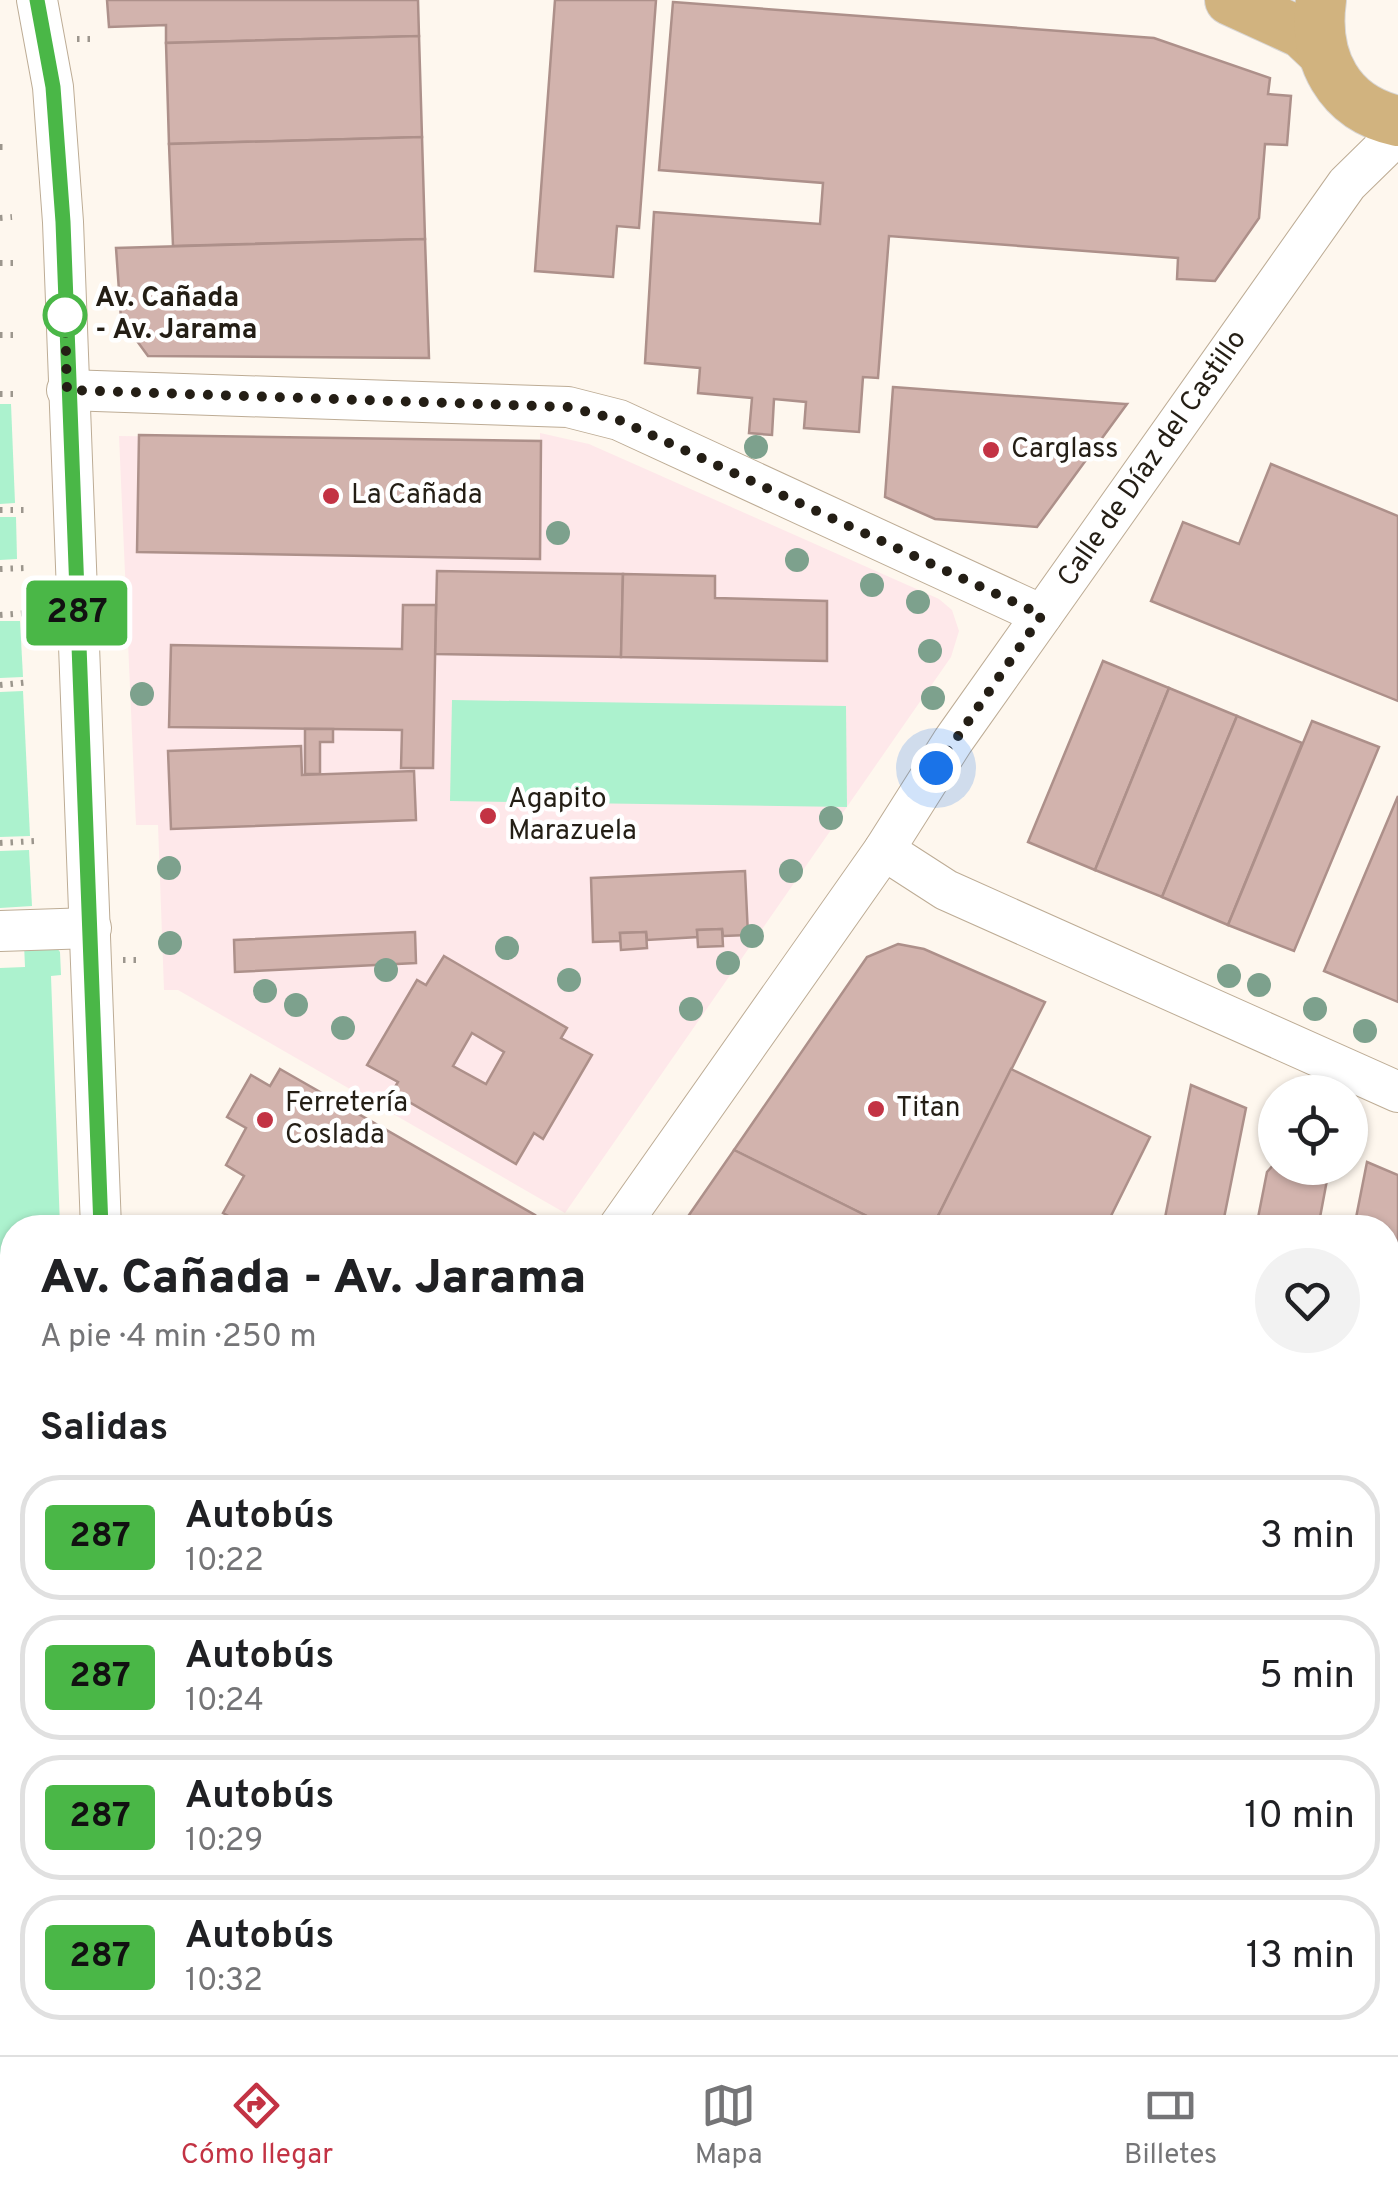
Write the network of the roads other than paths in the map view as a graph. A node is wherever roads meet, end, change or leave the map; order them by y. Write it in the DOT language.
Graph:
graph roads {
  1 [pos="36,0"];
  2 [pos="63,0"];
  3 [pos="1230,0"];
  4 [pos="1321,0"];
  5 [pos="1321,51"];
  6 [pos="53,87"];
  7 [pos="1350,99"];
  8 [pos="1398,120"];
  9 [pos="1398,134"];
  10 [pos="1347,184"];
  11 [pos="67,390"];
  12 [pos="1042,615"];
  13 [pos="884,850"];
  14 [pos="91,928"];
  15 [pos="0,930"];
  16 [pos="1398,1092"];
  17 [pos="101,1215"];
  18 [pos="627,1215"];
  1 -- 6 [label="street"];
  2 -- 6 [label="street"];
  3 -- 5 [label="main road"];
  4 -- 5 [label="main road"];
  5 -- 7 [label="main road"];
  6 -- 11 [label="street"];
  7 -- 8 [label="main road"];
  7 -- 10 [label="street, Calle de Díaz del Castillo"];
  9 -- 10 [label="street, Calle de Díaz del Castillo"];
  10 -- 12 [label="street, Calle de Díaz del Castillo"];
  11 -- 12 [label="street"];
  11 -- 14 [label="street"];
  12 -- 13 [label="street, Calle de Díaz del Castillo"];
  13 -- 16 [label="street"];
  13 -- 18 [label="street, Calle de Díaz del Castillo"];
  14 -- 15 [label="street"];
  14 -- 17 [label="street"];
}
